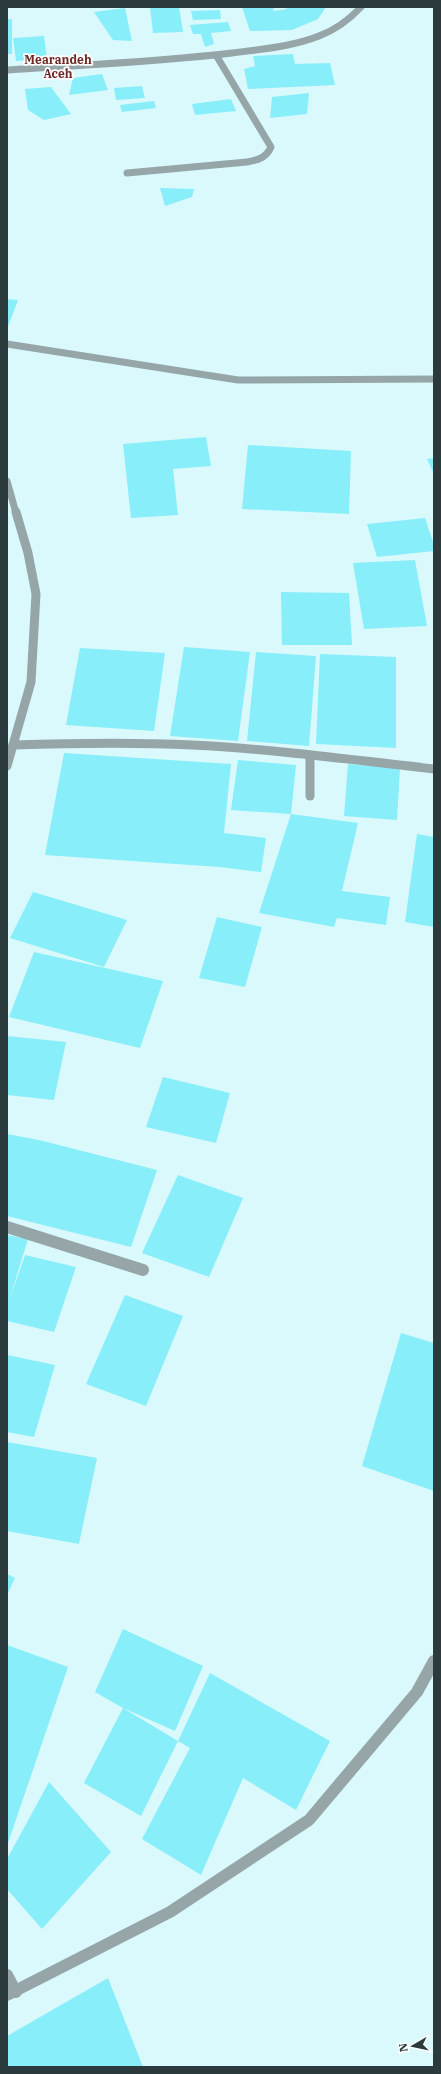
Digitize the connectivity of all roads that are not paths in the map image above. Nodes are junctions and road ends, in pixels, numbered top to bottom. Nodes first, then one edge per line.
1 (361, 7) edge
2 (216, 55) junction
3 (7, 70) edge
4 (127, 173) dead end
5 (7, 344) edge
6 (434, 379) edge
7 (7, 481) edge
8 (13, 745) junction
9 (310, 756) junction
10 (7, 766) edge
11 (434, 769) edge
12 (310, 796) dead end
13 (7, 1227) edge
14 (143, 1270) dead end
15 (434, 1661) edge
16 (7, 1974) edge
17 (12, 1993) edge

1 - 2 street
2 - 3 street
2 - 4 street
5 - 6 street
7 - 8 street
8 - 9 street
8 - 10 street
9 - 11 street
9 - 12 street
13 - 14 street
15 - 17 street
16 - 17 street

